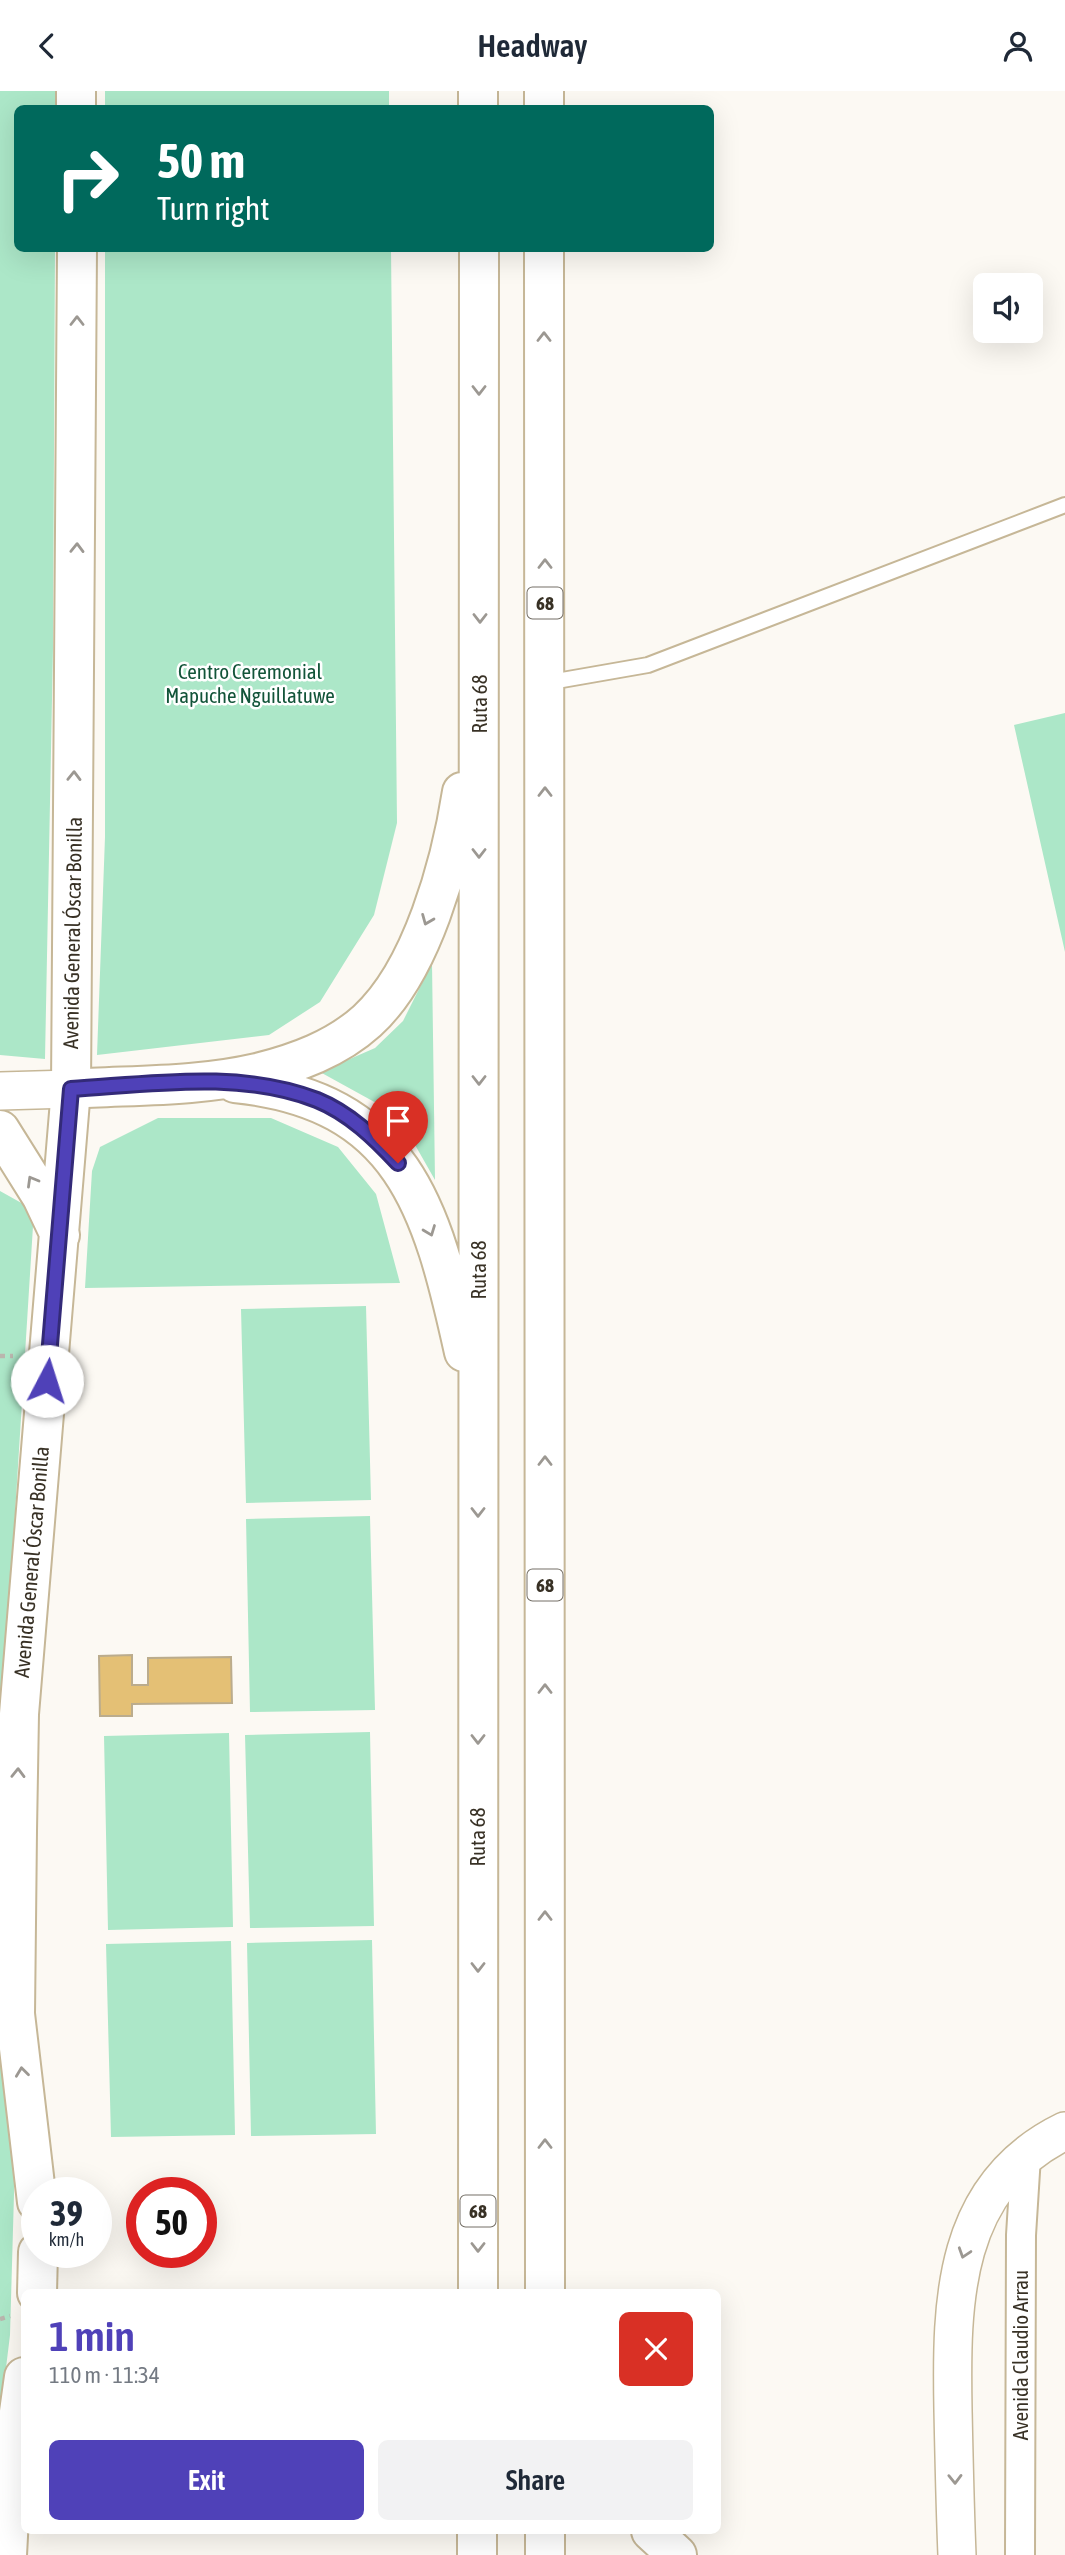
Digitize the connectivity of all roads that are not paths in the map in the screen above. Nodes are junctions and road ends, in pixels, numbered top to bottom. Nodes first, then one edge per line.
1 (77, 252) edge
2 (479, 252) edge
3 (544, 252) edge
4 (1065, 505) edge
5 (545, 684) junction
6 (480, 686) junction
7 (209, 1081) junction
8 (71, 1089) junction
9 (0, 1091) edge
10 (0, 1130) edge
11 (60, 1235) junction
12 (478, 1419) junction
13 (10, 1701) edge
14 (1065, 2131) edge
15 (1026, 2156) junction
16 (34, 2177) edge
17 (545, 2212) junction
18 (38, 2268) edge
19 (37, 2289) edge
20 (478, 2289) edge
21 (545, 2289) edge
22 (562, 2289) edge
23 (21, 2398) edge
24 (477, 2534) edge
25 (545, 2534) edge
26 (655, 2534) edge
27 (7, 2555) edge
28 (477, 2555) edge
29 (545, 2555) edge
30 (677, 2555) edge
31 (957, 2555) edge
32 (1020, 2555) edge

8 -> 1 main road, Avenida General Óscar Bonilla
2 -> 6 main road, Ruta 68 / 68
5 -> 3 main road, 68
4 - 5 lane
17 -> 5 main road, 68
6 -> 7 main road
6 -> 12 main road, Ruta 68 / 68
7 - 8 main road
7 -> 12 main road
8 - 9 street
8 - 11 main road, Avenida General Óscar Bonilla
11 -> 10 main road
11 - 13 main road, Avenida General Óscar Bonilla
12 -> 20 main road, Ruta 68 / 68
16 -> 13 main road, Avenida General Óscar Bonilla
14 - 15 street
15 -> 31 street
15 - 32 street, Avenida Claudio Arrau
17 - 21 main road, 68
17 - 22 main road
18 - 19 main road
23 - 27 main road
24 - 28 main road
25 - 29 main road
26 - 30 main road

